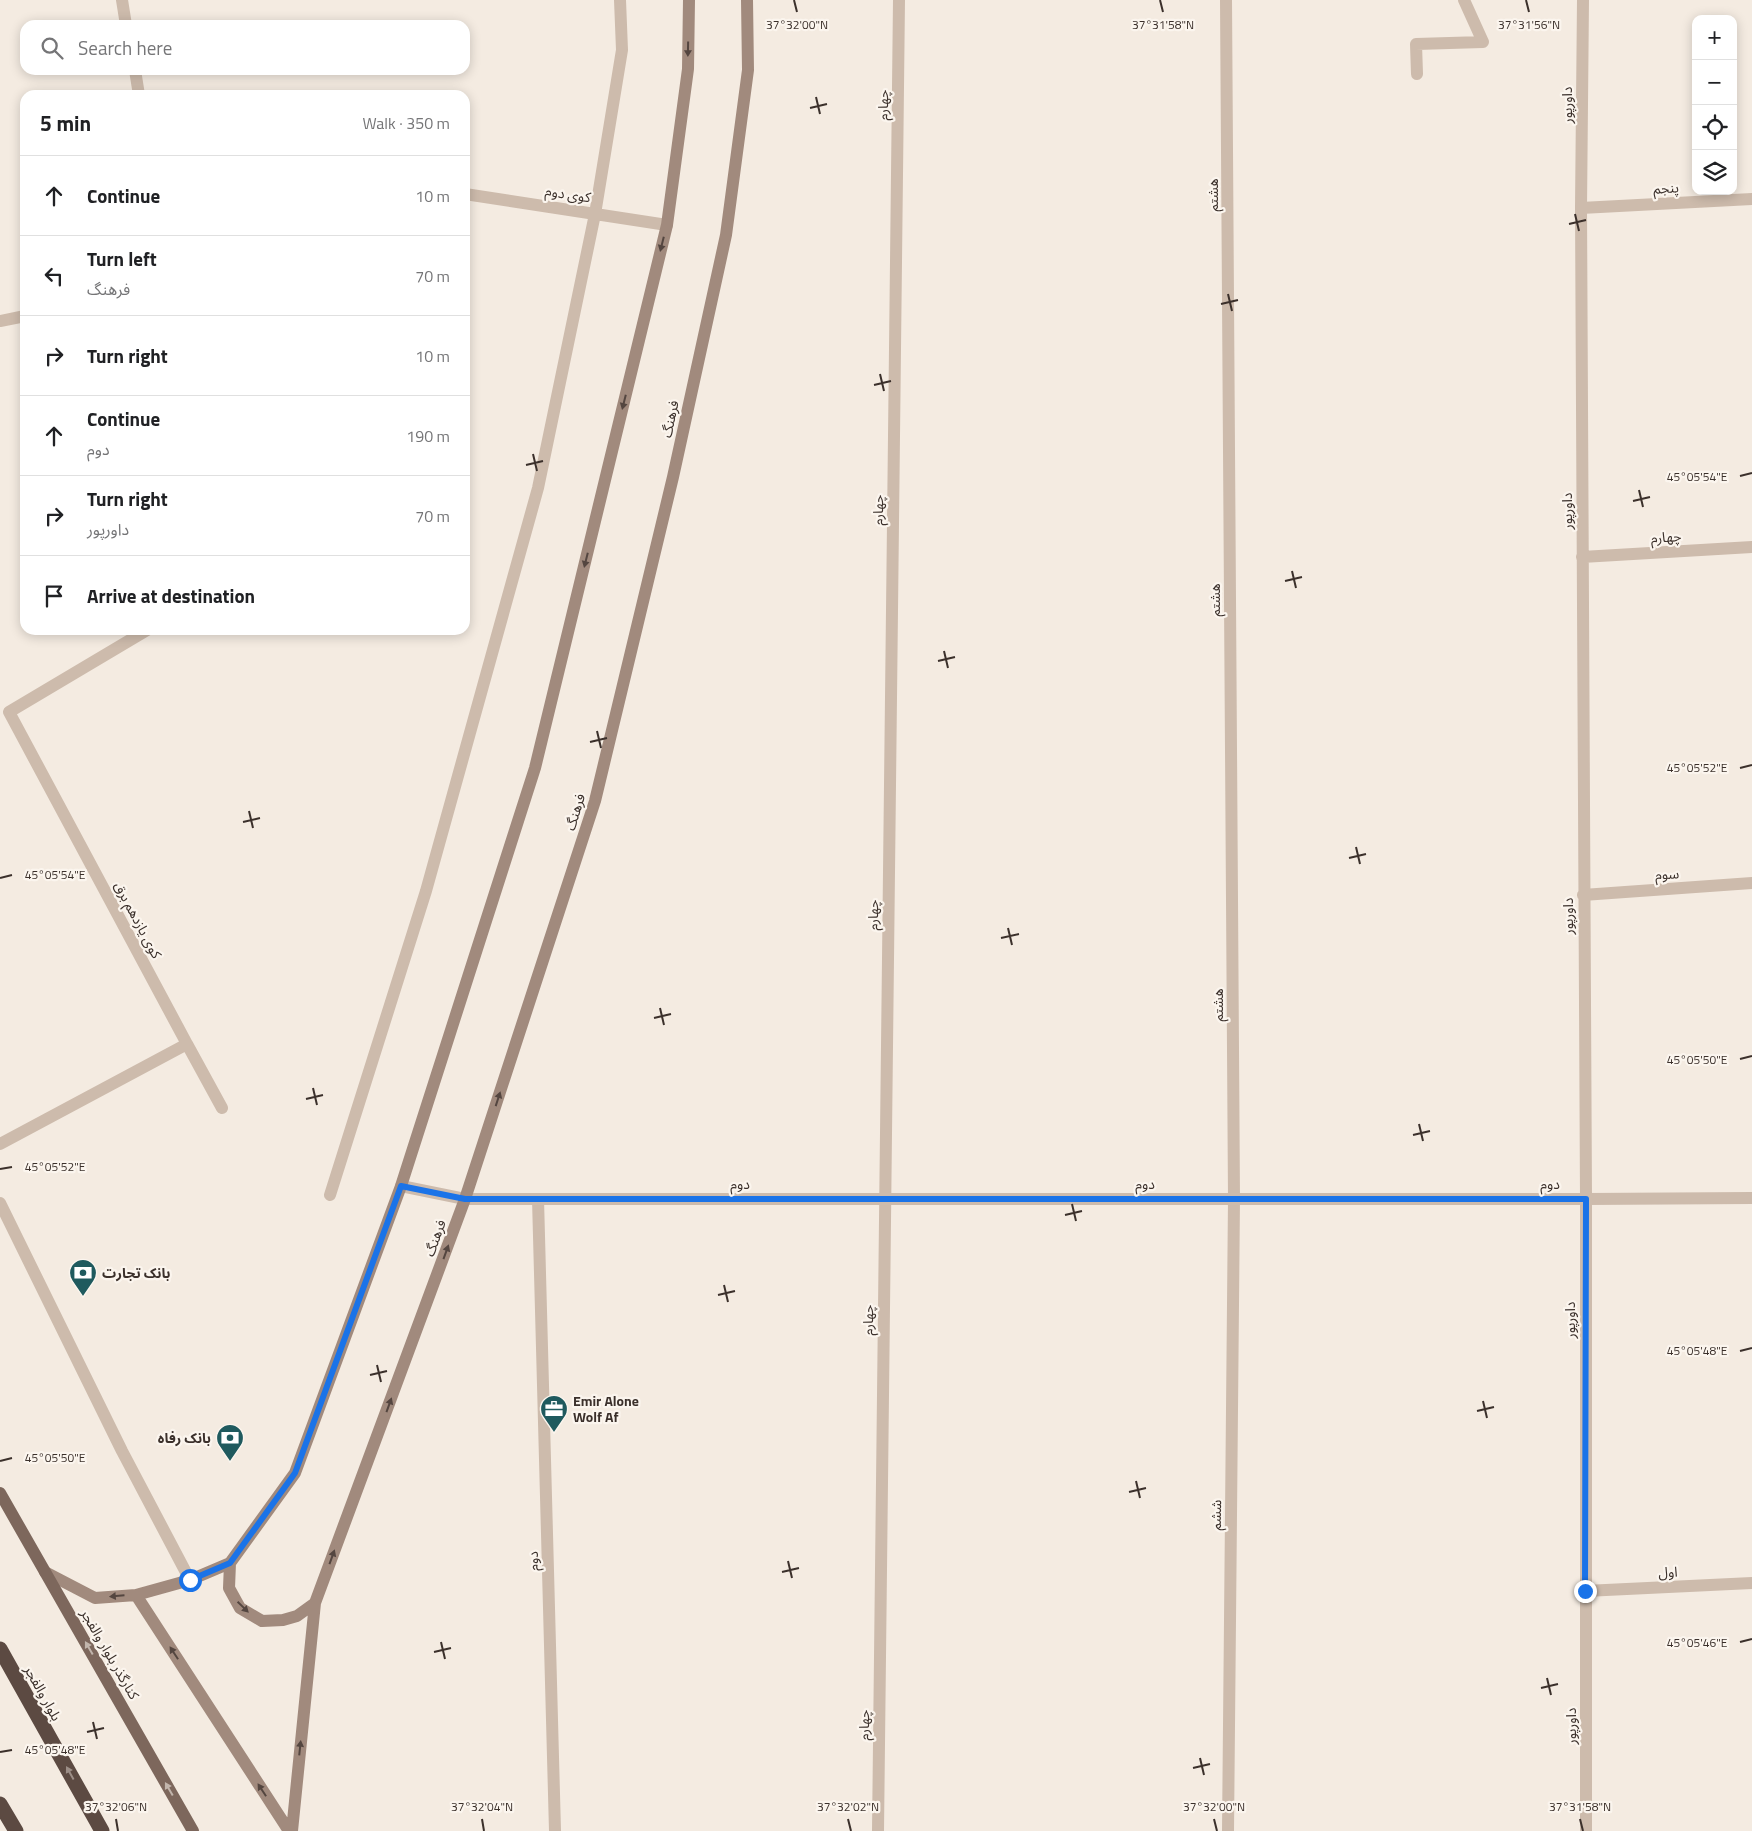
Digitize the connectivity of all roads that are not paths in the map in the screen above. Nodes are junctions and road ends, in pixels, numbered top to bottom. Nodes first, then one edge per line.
1 (122, 0) edge
2 (620, 0) edge
3 (689, 0) edge
4 (747, 0) edge
5 (899, 0) edge
6 (1226, 0) edge
7 (1464, 0) edge
8 (1583, 0) edge
9 (125, 20) edge
10 (1417, 74) dead end
11 (136, 75) edge
12 (138, 90) edge
13 (470, 195) edge
14 (1752, 199) edge
15 (1581, 208) junction
16 (595, 214) junction
17 (667, 225) junction
18 (20, 317) edge
19 (0, 321) edge
20 (1752, 547) edge
21 (1582, 557) junction
22 (139, 635) edge
23 (1752, 883) edge
24 (1583, 895) junction
25 (187, 1044) junction
26 (222, 1108) dead end
27 (0, 1144) edge
28 (401, 1186) junction
29 (330, 1195) dead end
30 (1752, 1198) edge
31 (465, 1199) junction
32 (538, 1199) junction
33 (884, 1199) junction
34 (1234, 1199) junction
35 (1586, 1199) junction
36 (0, 1203) edge
37 (0, 1493) edge
38 (230, 1563) junction
39 (46, 1572) junction
40 (190, 1580) junction
41 (1752, 1583) edge
42 (1585, 1591) junction
43 (136, 1595) junction
44 (316, 1603) junction
45 (0, 1649) edge
46 (0, 1804) edge
47 (16, 1831) edge
48 (102, 1831) edge
49 (193, 1831) edge
50 (290, 1831) edge
51 (555, 1831) edge
52 (878, 1831) edge
53 (1228, 1831) edge
54 (1586, 1831) edge

1 - 9 street
2 - 16 street
3 -> 17 street
31 -> 4 street, فرهنگ
5 - 33 street, چهارم
6 - 34 street, هشتم
7 - 10 street
8 - 15 street, داورپور
11 - 12 street
13 - 16 street, کوی دوم
14 - 15 street, پنجم
15 - 21 street, داورپور
16 - 17 street, کوی دوم
16 - 29 street
17 -> 28 street
18 - 19 street
20 - 21 street, چهارم
21 - 24 street, داورپور
22 - 25 street, کوی یازدهم برق
23 - 24 street, سوم
24 - 35 street, داورپور
25 - 26 street
25 - 27 street
28 - 31 street, دوم
28 - 38 street
30 - 35 street, دوم
31 - 32 street, دوم
44 -> 31 street, فرهنگ
32 - 33 street, دوم
32 - 51 street, دوم
33 - 34 street, دوم
33 - 52 street, چهارم
34 - 35 street, دوم
34 - 53 street, ششم
35 - 42 street, داورپور
36 - 40 street
37 - 39 main road, کنارگذر بلوار والفجر
38 - 40 street
38 -> 44 street
43 -> 39 street
49 -> 39 main road, کنارگذر بلوار والفجر
40 - 43 street
41 - 42 street, اول
42 - 54 street, داورپور
50 -> 43 street
50 -> 44 street, فرهنگ
48 -> 45 highway, بلوار والفجر
46 - 47 highway

